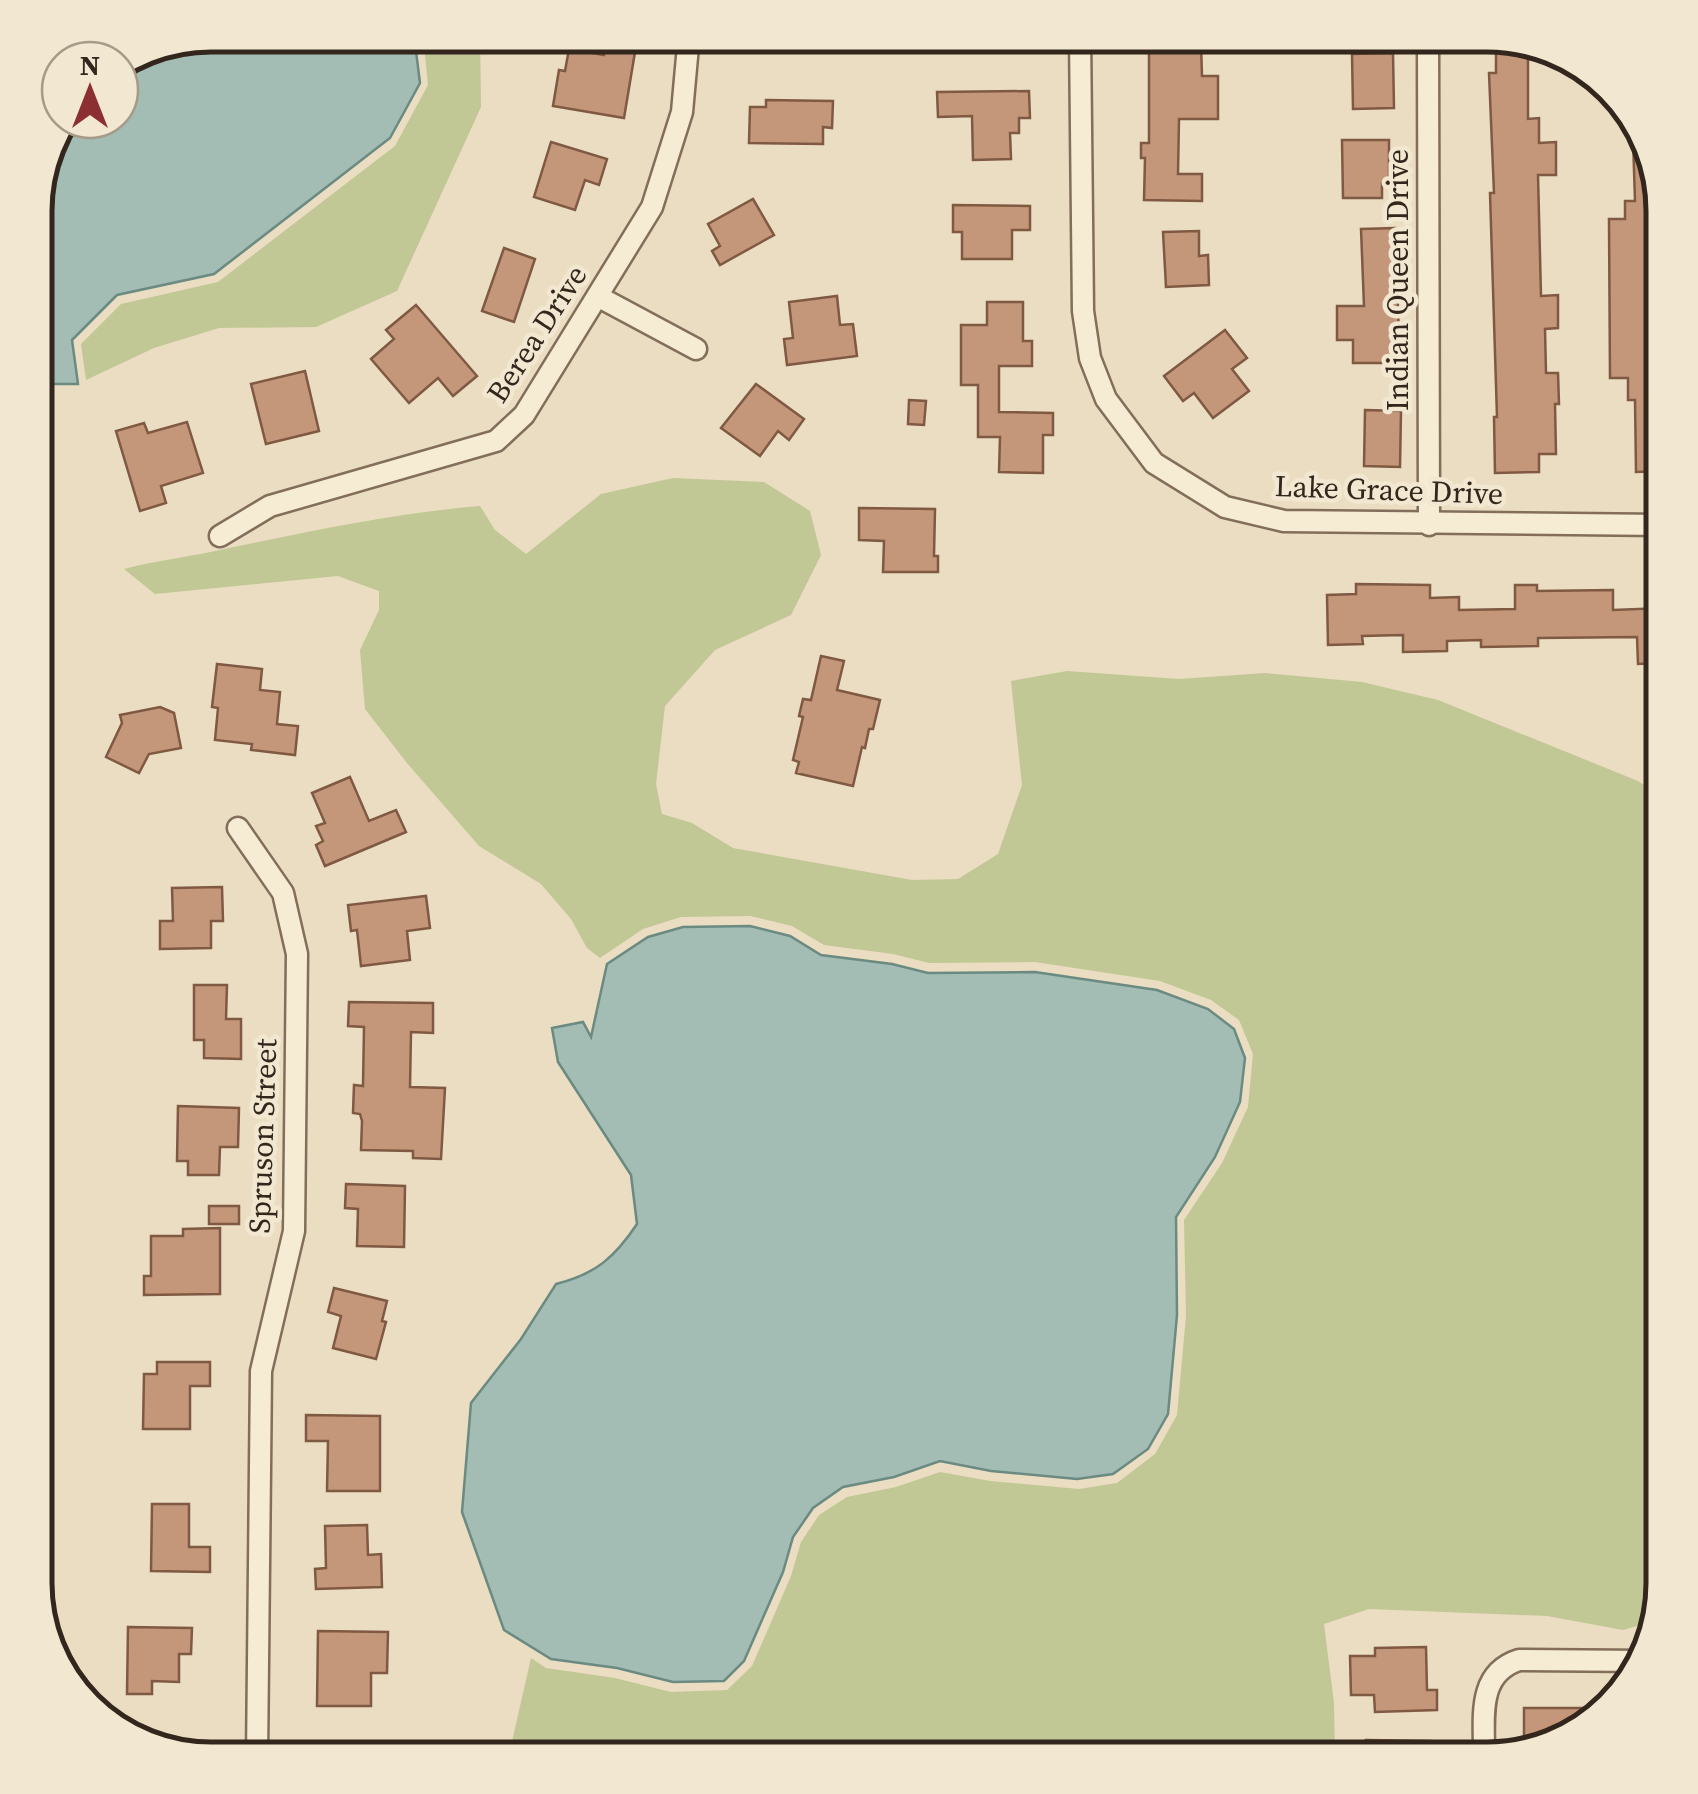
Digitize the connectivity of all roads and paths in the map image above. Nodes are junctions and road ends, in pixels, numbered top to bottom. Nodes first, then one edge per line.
1 (687, 52) edge
2 (1080, 53) edge
3 (1428, 53) edge
4 (598, 297) junction
5 (696, 348) dead end
6 (1429, 524) junction
7 (1646, 525) edge
8 (220, 536) dead end
9 (238, 828) dead end
10 (1624, 1661) edge
11 (257, 1742) edge
12 (1484, 1742) edge

1 - 4 street, Berea Drive
2 - 6 street, Lake Grace Drive
3 - 6 street, Indian Queen Drive
4 - 5 street
4 - 8 street, Berea Drive
6 - 7 street, Lake Grace Drive
9 - 11 street, Spruson Street
10 - 12 street

